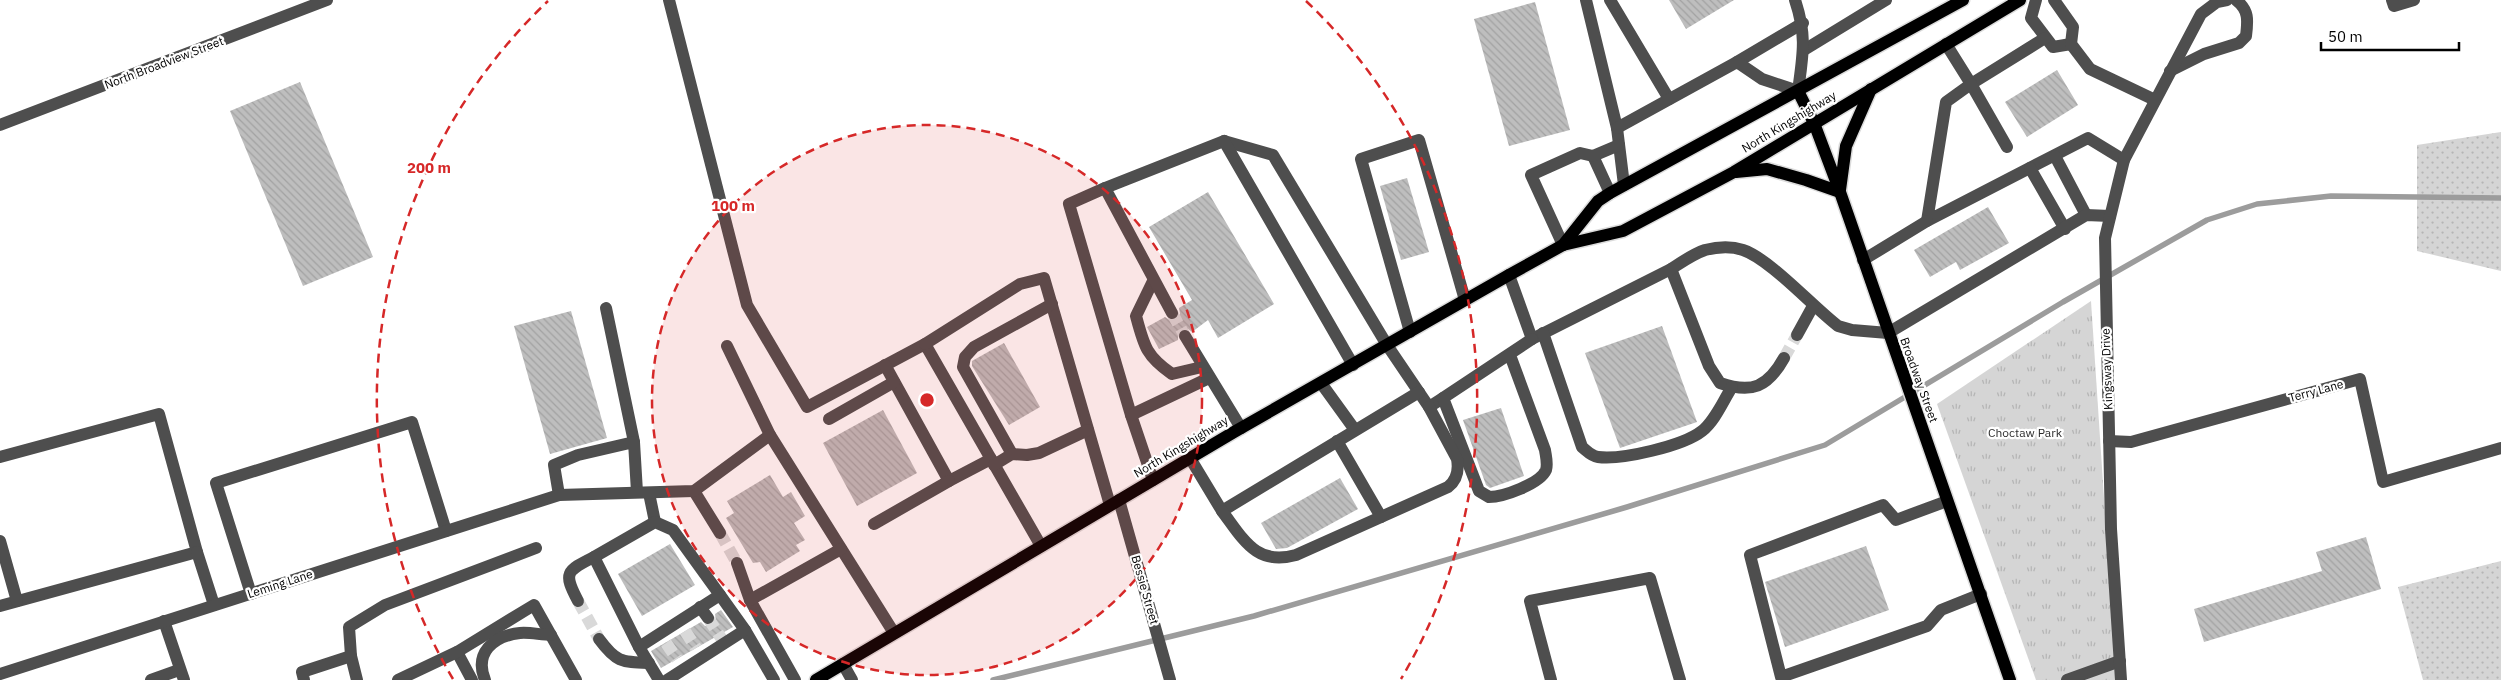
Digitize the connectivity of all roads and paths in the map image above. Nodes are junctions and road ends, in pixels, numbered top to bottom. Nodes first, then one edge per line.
1 (327, 0) edge
2 (669, 0) edge
3 (1610, 0) edge
4 (1795, 0) edge
5 (1886, 0) edge
6 (1963, 0) edge
7 (2020, 0) edge
8 (2036, 0) edge
9 (2054, 0) edge
10 (2227, 0) edge
11 (2236, 0) edge
12 (2392, 0) edge
13 (2414, 0) edge
14 (1590, 1) edge
15 (1803, 23) junction
16 (2045, 38) junction
17 (1946, 44) junction
18 (2072, 44) junction
19 (1804, 50) junction
20 (1737, 62) junction
21 (2170, 71) junction
22 (1971, 84) junction
23 (1871, 89) junction
24 (1798, 91) junction
25 (1669, 99) junction
26 (2155, 100) junction
27 (1814, 123) junction
28 (0, 125) edge
29 (1617, 128) junction
30 (1224, 141) junction
31 (1619, 145) junction
32 (2007, 147) dead end
33 (1594, 156) junction
34 (2055, 156) junction
35 (2124, 160) junction
36 (2030, 168) junction
37 (1734, 172) junction
38 (1624, 185) junction
39 (1105, 188) junction
40 (1840, 192) junction
41 (1610, 193) junction
42 (2086, 215) junction
43 (2110, 216) junction
44 (1927, 221) junction
45 (2065, 229) junction
46 (1564, 245) junction
47 (1863, 260) junction
48 (1671, 269) junction
49 (1509, 275) junction
50 (1153, 280) junction
51 (1465, 300) junction
52 (1052, 304) junction
53 (1813, 306) junction
54 (606, 308) dead end
55 (1172, 313) tunnel mouth
56 (1410, 332) junction
57 (1888, 333) junction
58 (1797, 335) tunnel mouth
59 (1185, 336) tunnel mouth
60 (1537, 336) junction
61 (925, 344) junction
62 (1387, 345) junction
63 (727, 346) dead end
64 (1510, 355) junction
65 (1784, 358) tunnel mouth
66 (1354, 364) junction
67 (885, 365) junction
68 (1202, 367) junction
69 (1209, 378) junction
70 (894, 382) junction
71 (1321, 383) junction
72 (1732, 387) junction
73 (1419, 392) junction
74 (1443, 398) junction
75 (1429, 407) junction
76 (1131, 415) junction
77 (829, 419) dead end
78 (1241, 428) junction
79 (1088, 430) junction
80 (1355, 430) junction
81 (770, 435) junction
82 (2109, 441) junction
83 (634, 442) junction
84 (1337, 442) junction
85 (2501, 448) edge
86 (1012, 454) junction
87 (0, 457) edge
88 (1190, 458) junction
89 (992, 462) junction
90 (1153, 480) junction
91 (949, 481) junction
92 (694, 491) junction
93 (643, 492) junction
94 (560, 494) junction
95 (1947, 501) junction
96 (1114, 503) junction
97 (1222, 511) junction
98 (1381, 517) junction
99 (656, 522) junction
100 (874, 524) dead end
101 (446, 531) junction
102 (720, 533) tunnel mouth
103 (0, 541) edge
104 (1041, 546) junction
105 (536, 548) dead end
106 (841, 549) junction
107 (197, 552) junction
108 (594, 557) junction
109 (737, 563) tunnel mouth
110 (251, 594) junction
111 (1981, 594) junction
112 (720, 595) junction
113 (750, 600) junction
114 (578, 601) tunnel mouth
115 (18, 602) junction
116 (214, 605) junction
117 (0, 606) edge
118 (700, 607) junction
119 (708, 618) tunnel mouth
120 (164, 621) junction
121 (745, 630) junction
122 (894, 634) junction
123 (551, 635) junction
124 (599, 639) tunnel mouth
125 (639, 647) junction
126 (457, 652) junction
127 (351, 656) junction
128 (2120, 661) junction
129 (648, 663) junction
130 (842, 664) junction
131 (0, 674) edge
132 (182, 675) edge
133 (151, 680) edge
134 (304, 680) edge
135 (357, 680) edge
136 (398, 680) edge
137 (472, 680) edge
138 (485, 680) edge
139 (576, 680) edge
140 (659, 680) edge
141 (667, 680) edge
142 (774, 680) edge
143 (795, 680) edge
144 (816, 680) edge
145 (852, 680) edge
146 (1170, 680) edge
147 (1552, 680) edge
148 (1680, 680) edge
149 (2010, 680) edge
150 (2068, 680) edge
151 (2121, 680) edge

1 - 28 street, North Broadview Street
2 - 67 street
3 - 25 street
4 - 15 street
5 - 19 street
6 - 24 main road, North Kingshighway
7 - 17 main road, North Kingshighway
8 - 16 street
9 - 18 street
10 - 21 street, Kingsway Drive
11 - 21 street
12 - 13 street
14 - 29 street
15 - 19 street
15 - 20 street
16 - 18 street
16 - 22 street
17 - 22 street
17 - 23 main road, North Kingshighway
18 - 26 street
19 - 24 street
20 - 24 street
20 - 25 street
21 - 26 street, Kingsway Drive
22 - 32 street
22 - 44 street
23 - 27 main road, North Kingshighway
23 - 40 main road
24 - 27 main road, Broadway Street
24 - 38 main road, North Kingshighway
25 - 29 street
26 - 35 street, Kingsway Drive
27 - 37 main road, North Kingshighway
27 - 40 main road, Broadway Street
29 - 31 street
30 - 39 street
30 - 62 street
30 - 66 street
31 - 33 street
31 - 38 street
33 - 41 street
33 - 46 street
34 - 35 street
34 - 36 street
34 - 42 street
35 - 43 street, Kingsway Drive
36 - 44 street
36 - 45 street
37 - 40 main road
37 - 46 main road, North Kingshighway
38 - 41 main road, North Kingshighway
39 - 50 street
39 - 76 street
40 - 47 main road, Broadway Street
41 - 46 main road, North Kingshighway
42 - 43 street
42 - 45 street
43 - 82 street, Kingsway Drive
44 - 47 street
45 - 57 street
46 - 49 main road, North Kingshighway
47 - 57 main road, Broadway Street
48 - 53 street
48 - 60 street
48 - 72 street
49 - 51 main road, North Kingshighway
49 - 60 street
50 - 55 street
50 - 68 street
51 - 56 main road, North Kingshighway
51 - 56 street
52 - 61 street, Bessie Street
52 - 79 street, Bessie Street
52 - 86 street
53 - 57 street
53 - 58 street
54 - 83 street
56 - 62 main road, North Kingshighway
57 - 95 main road, Broadway Street
59 - 68 street
60 - 64 street
60 - 72 street
61 - 67 street
61 - 89 street
62 - 66 main road, North Kingshighway
62 - 73 street
63 - 81 street
64 - 74 street
64 - 74 street
65 - 72 street
66 - 71 main road, North Kingshighway
67 - 70 street
68 - 69 street
69 - 76 street
69 - 78 street
70 - 77 street
70 - 91 street
71 - 78 main road, North Kingshighway
71 - 80 street
73 - 75 street
73 - 80 street
74 - 75 street
75 - 98 street
76 - 90 street
78 - 88 main road, North Kingshighway
79 - 86 street
79 - 96 street, Bessie Street
80 - 84 street
81 - 92 street
81 - 106 street
82 - 85 street, Terry Lane
82 - 128 street, Kingsway Drive
83 - 93 street
83 - 94 street
84 - 97 street
84 - 98 street
86 - 89 street
87 - 107 street
88 - 90 main road, North Kingshighway
88 - 97 street
89 - 91 street
89 - 104 street
90 - 96 main road, North Kingshighway
91 - 100 street
92 - 93 street, Leming Lane
92 - 102 street
93 - 94 street, Leming Lane
93 - 99 street
94 - 101 street, Leming Lane
95 - 111 main road, Broadway Street
95 - 111 street
96 - 104 main road, North Kingshighway
96 - 146 street, Bessie Street
97 - 98 street
99 - 108 street
99 - 112 street
101 - 110 street, Leming Lane
101 - 110 street
103 - 115 street
104 - 122 main road, North Kingshighway
105 - 127 street
106 - 113 street
106 - 122 street
107 - 115 street
107 - 116 street
108 - 114 street
108 - 125 street
109 - 113 street
110 - 116 street, Leming Lane
111 - 149 main road, Broadway Street
112 - 118 street
112 - 121 street
113 - 143 street
115 - 117 street
116 - 120 street, Leming Lane
118 - 119 street
118 - 125 street
120 - 131 street, Leming Lane
120 - 132 street
121 - 141 street
121 - 142 street
122 - 130 main road, North Kingshighway
123 - 126 street
123 - 138 street
123 - 139 street
124 - 129 street
125 - 129 street
126 - 136 street
126 - 137 street
127 - 134 street
127 - 135 street
128 - 150 street
128 - 151 street, Kingsway Drive
129 - 140 street
130 - 144 main road, North Kingshighway
130 - 145 street
132 - 133 street
147 - 148 street

